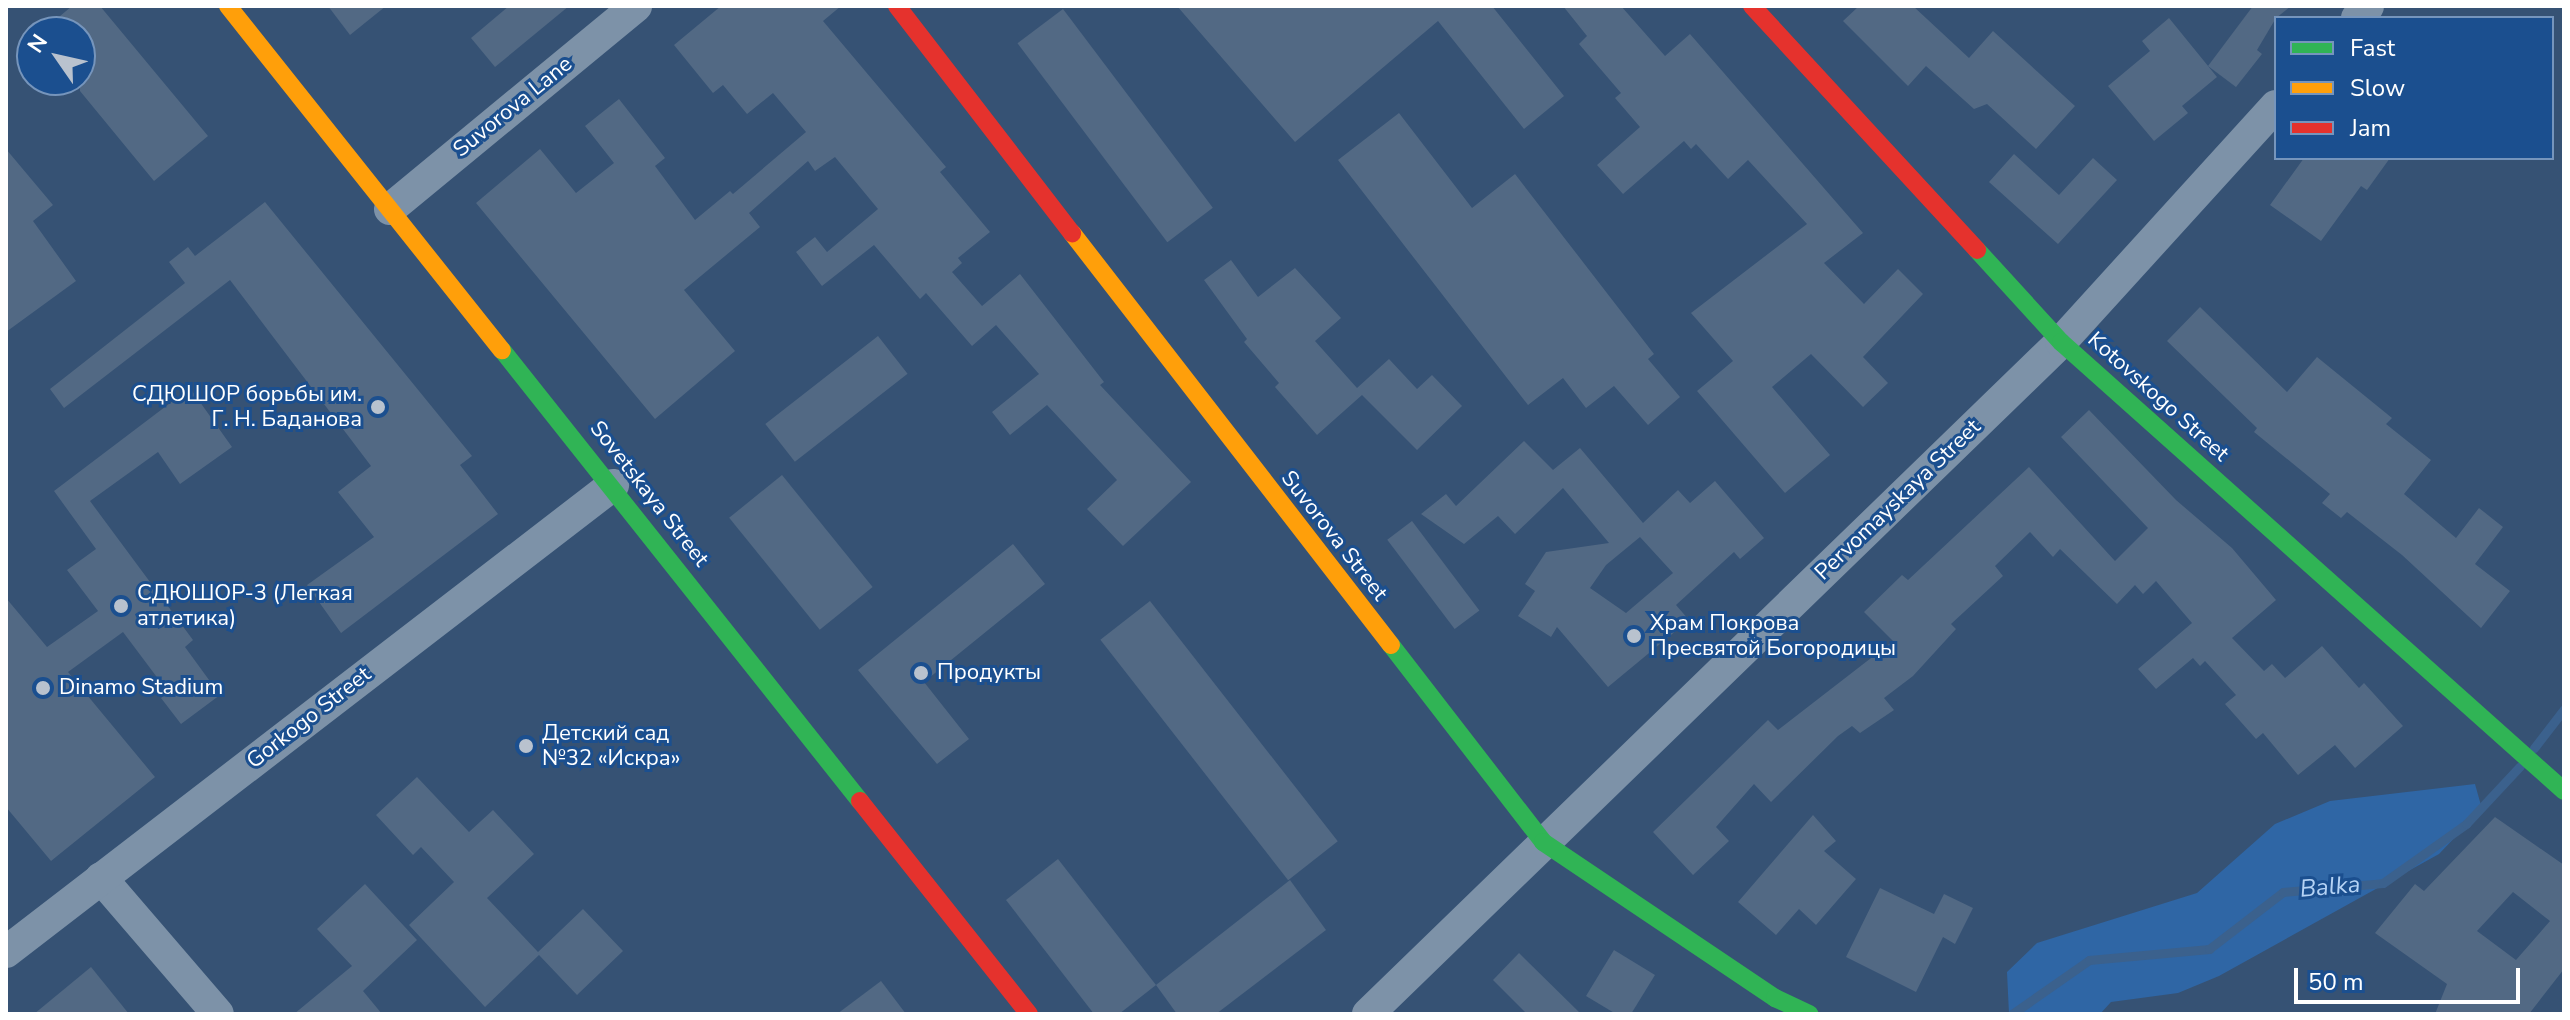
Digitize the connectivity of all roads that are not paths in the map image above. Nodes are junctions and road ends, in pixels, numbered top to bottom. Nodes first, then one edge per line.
1 (228, 6) edge
2 (636, 6) edge
3 (897, 6) edge
4 (1752, 6) edge
5 (2274, 108) edge
6 (390, 209) junction
7 (2061, 342) junction
8 (613, 485) junction
9 (2564, 791) edge
10 (1543, 842) junction
11 (101, 878) junction
12 (6, 952) edge
13 (218, 1014) edge
14 (1029, 1014) edge
15 (1368, 1014) edge
16 (1809, 1014) edge

1 - 6 main road, Sovetskaya Street
2 - 6 street, Suvorova Lane
3 - 10 main road, Suvorova Street
4 - 7 main road, Kotovskogo Street
5 - 7 street, Pervomayskaya Street
6 - 8 main road, Sovetskaya Street
7 - 9 main road, Kotovskogo Street
7 - 10 street, Pervomayskaya Street
8 - 11 street, Gorkogo Street
8 - 14 main road, Sovetskaya Street
10 - 15 street, Pervomayskaya Street
10 - 16 main road, Suvorova Street
11 - 12 street, Gorkogo Street
11 - 13 street

